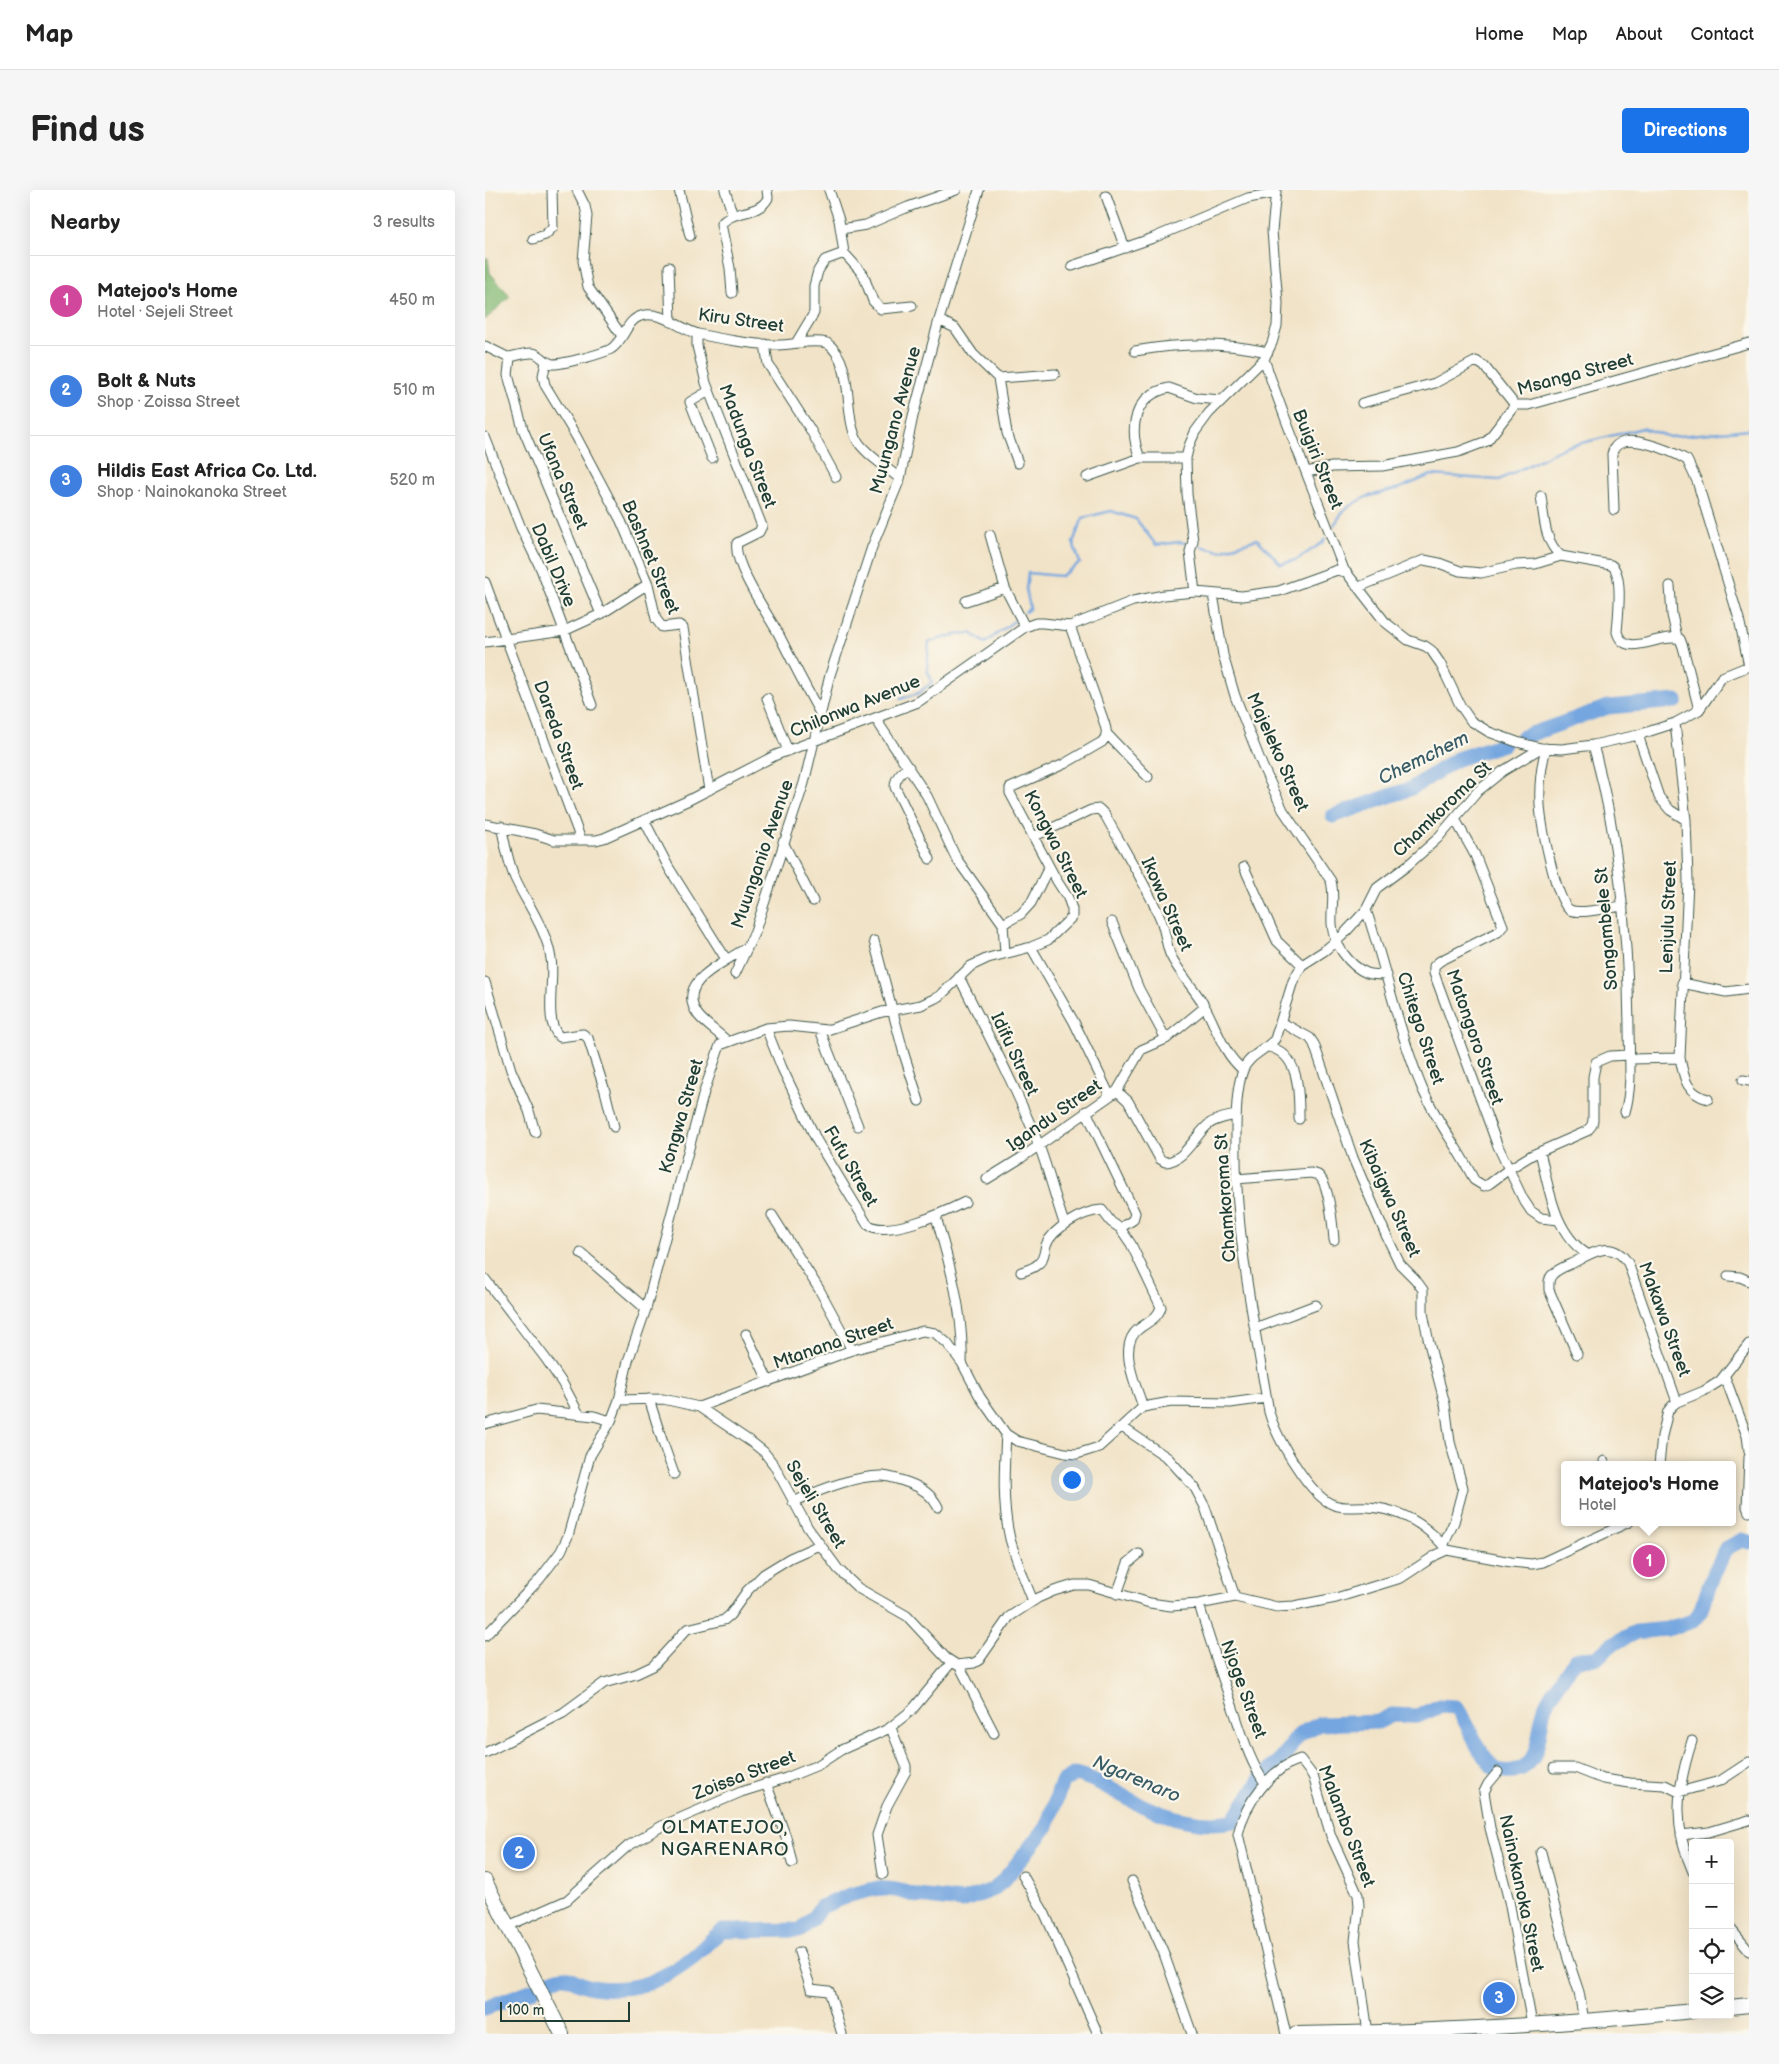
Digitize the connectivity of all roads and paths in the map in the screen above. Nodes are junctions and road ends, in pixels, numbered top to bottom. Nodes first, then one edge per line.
1 (552, 190) edge
2 (577, 190) edge
3 (680, 190) edge
4 (725, 190) edge
5 (767, 190) edge
6 (829, 190) edge
7 (956, 190) edge
8 (979, 190) edge
9 (1276, 192) edge
10 (1106, 196) dead end
11 (733, 216) junction
12 (841, 229) junction
13 (690, 236) dead end
14 (533, 239) dead end
15 (1125, 248) junction
16 (844, 253) junction
17 (1072, 266) dead end
18 (669, 267) dead end
19 (732, 293) dead end
20 (912, 306) dead end
21 (939, 320) junction
22 (671, 322) junction
23 (697, 334) junction
24 (622, 336) junction
25 (796, 343) junction
26 (1749, 343) edge
27 (765, 344) junction
28 (485, 346) edge
29 (1135, 351) dead end
30 (1266, 356) junction
31 (509, 358) junction
32 (546, 362) junction
33 (1055, 374) dead end
34 (998, 378) junction
35 (709, 391) junction
36 (1221, 400) junction
37 (1362, 402) dead end
38 (1515, 405) junction
39 (485, 437) edge
40 (712, 458) dead end
41 (1139, 458) junction
42 (1186, 458) junction
43 (1018, 463) dead end
44 (1306, 472) junction
45 (836, 477) dead end
46 (1087, 477) dead end
47 (900, 479) junction
48 (1541, 496) dead end
49 (1614, 510) dead end
50 (990, 535) dead end
51 (1561, 556) junction
52 (1344, 570) junction
53 (485, 582) edge
54 (647, 584) junction
55 (1670, 586) dead end
56 (1359, 587) junction
57 (1005, 588) junction
58 (1195, 592) junction
59 (1213, 594) junction
60 (966, 602) dead end
61 (601, 614) junction
62 (1070, 626) junction
63 (1025, 627) junction
64 (564, 631) junction
65 (1677, 638) junction
66 (505, 640) junction
67 (485, 642) edge
68 (1749, 666) edge
69 (767, 698) dead end
70 (592, 705) dead end
71 (1699, 710) junction
72 (821, 715) junction
73 (875, 718) junction
74 (1675, 723) junction
75 (1107, 734) junction
76 (1638, 735) junction
77 (813, 742) junction
78 (1593, 745) junction
79 (1543, 748) junction
80 (789, 751) junction
81 (909, 766) junction
82 (1148, 777) dead end
83 (709, 790) junction
84 (1455, 819) junction
85 (644, 820) junction
86 (1687, 820) junction
87 (485, 824) edge
88 (501, 826) junction
89 (1035, 836) junction
90 (581, 840) junction
91 (783, 842) junction
92 (930, 859) dead end
93 (1049, 867) junction
94 (1244, 867) dead end
95 (813, 901) dead end
96 (1623, 906) junction
97 (1366, 910) junction
98 (1112, 922) dead end
99 (1003, 924) junction
100 (874, 941) dead end
101 (1336, 942) junction
102 (1031, 947) junction
103 (746, 948) junction
104 (1005, 953) junction
105 (726, 959) junction
106 (1302, 965) junction
107 (735, 974) dead end
108 (1387, 975) junction
109 (959, 978) junction
110 (485, 982) edge
111 (1682, 984) junction
112 (1749, 989) edge
113 (1205, 1007) junction
114 (893, 1010) junction
115 (1281, 1022) junction
116 (766, 1028) junction
117 (820, 1030) junction
118 (1166, 1039) junction
119 (727, 1041) junction
120 (1269, 1047) junction
121 (1630, 1057) junction
122 (1680, 1058) junction
123 (1243, 1070) junction
124 (1113, 1094) junction
125 (1708, 1099) dead end
126 (919, 1101) dead end
127 (1086, 1111) junction
128 (1625, 1112) dead end
129 (1236, 1115) junction
130 (1299, 1119) dead end
131 (858, 1126) dead end
132 (614, 1127) dead end
133 (535, 1132) dead end
134 (1039, 1146) junction
135 (1539, 1152) junction
136 (1509, 1169) junction
137 (987, 1179) dead end
138 (1236, 1179) junction
139 (965, 1202) dead end
140 (772, 1215) dead end
141 (936, 1217) junction
142 (1559, 1220) junction
143 (1064, 1223) junction
144 (1120, 1228) junction
145 (1335, 1240) dead end
146 (581, 1253) dead end
147 (1587, 1254) junction
148 (1021, 1272) dead end
149 (1728, 1276) dead end
150 (485, 1279) edge
151 (1749, 1282) edge
152 (1316, 1305) dead end
153 (646, 1309) junction
154 (1255, 1328) junction
155 (746, 1334) dead end
156 (1749, 1344) edge
157 (852, 1350) junction
158 (1577, 1354) dead end
159 (962, 1364) junction
160 (1725, 1377) junction
161 (769, 1382) junction
162 (1267, 1398) junction
163 (649, 1399) junction
164 (619, 1400) junction
165 (1677, 1402) junction
166 (699, 1407) junction
167 (1143, 1407) junction
168 (579, 1414) junction
169 (611, 1421) junction
170 (485, 1424) edge
171 (1122, 1427) junction
172 (1006, 1434) junction
173 (1749, 1451) edge
174 (1749, 1457) edge
175 (1659, 1461) edge
176 (675, 1474) dead end
177 (793, 1502) junction
178 (938, 1508) dead end
179 (1749, 1512) edge
180 (1620, 1526) edge
181 (819, 1545) junction
182 (1445, 1548) junction
183 (1139, 1554) dead end
184 (1117, 1594) junction
185 (1235, 1597) junction
186 (1033, 1602) junction
187 (1199, 1604) junction
188 (485, 1636) edge
189 (955, 1664) junction
190 (891, 1728) junction
191 (994, 1733) dead end
192 (1691, 1741) dead end
193 (485, 1753) edge
194 (1749, 1762) edge
195 (1554, 1768) dead end
196 (1498, 1772) dead end
197 (766, 1783) junction
198 (1265, 1783) junction
199 (1679, 1792) junction
200 (1749, 1820) edge
201 (1681, 1835) junction
202 (1541, 1852) dead end
203 (1689, 1860) edge
204 (792, 1864) dead end
205 (883, 1874) dead end
206 (1023, 1876) dead end
207 (1132, 1880) dead end
208 (485, 1881) edge
209 (508, 1926) junction
210 (1731, 1929) edge
211 (1749, 1951) edge
212 (799, 1952) dead end
213 (1749, 2005) edge
214 (1734, 2007) edge
215 (1689, 2011) edge
216 (1584, 2021) junction
217 (1532, 2024) junction
218 (1450, 2032) edge
219 (1368, 2033) edge
220 (562, 2034) edge
221 (842, 2034) edge
222 (1098, 2034) edge
223 (1192, 2034) edge
224 (1286, 2034) edge
225 (1296, 2034) edge

1 - 14 street
2 - 24 street
3 - 13 street
4 - 11 street
5 - 11 street
6 - 12 street
7 - 12 street
8 - 21 street, Muungano Avenue
9 - 15 street
9 - 30 street
10 - 15 street
11 - 19 street
12 - 16 street
15 - 17 street
16 - 20 street
16 - 25 street
18 - 22 street
21 - 34 street
21 - 47 street, Muungano Avenue
22 - 23 street, Kiru Street
22 - 24 street, Kiru Street
23 - 27 street, Kiru Street
23 - 35 street, Madunga Street
24 - 32 street, Kiru Street
25 - 27 street, Kiru Street
25 - 47 street, Kiru Street
26 - 38 street, Msanga Street
27 - 45 street
28 - 31 street
29 - 30 street
30 - 36 street
30 - 44 street, Buigiri Street
31 - 32 street, Kiru Street
31 - 61 street, Ufana Street
32 - 54 street, Bashnet Street
33 - 34 street
34 - 43 street
35 - 40 street
35 - 72 street, Madunga Street
36 - 41 street
36 - 42 street
37 - 38 street
38 - 44 street, Msanga Street
39 - 64 street, Dabil Drive
41 - 42 street
41 - 46 street
42 - 58 street
44 - 52 street, Buigiri Street
47 - 72 street, Muungano Avenue
48 - 51 street
49 - 68 street
50 - 57 street
51 - 56 street
51 - 65 street
52 - 56 street
52 - 59 street, Chilonwa Avenue
53 - 66 street, Dareda Street
54 - 61 street
54 - 83 street, Bashnet Street
55 - 65 street
56 - 79 street
57 - 60 street
57 - 63 street
58 - 59 street, Chilonwa Avenue
58 - 62 street, Chilonwa Avenue
59 - 101 street, Majeleko Street
61 - 64 street
62 - 63 street, Chilonwa Avenue
62 - 75 street
63 - 73 street, Chilonwa Avenue
64 - 66 street
64 - 70 street, Dabil Drive
65 - 71 street
66 - 67 street
66 - 90 street, Dareda Street
68 - 71 street
69 - 80 street
71 - 74 street
72 - 77 street, Muungano Avenue
73 - 77 street, Chilonwa Avenue
73 - 81 street
74 - 76 street
74 - 86 street, Lenjulu Street
75 - 82 street
75 - 89 street, Kongwa Street
76 - 78 street
76 - 86 street
77 - 80 street, Chilonwa Avenue
77 - 91 street, Muunganio Avenue
78 - 79 street
78 - 96 street, Songambele St
79 - 84 street, Chamkoroma St
79 - 96 street
80 - 83 street, Chilonwa Avenue
81 - 92 street
81 - 99 street
83 - 85 street, Chilonwa Avenue
84 - 97 street, Chamkoroma St
84 - 136 street, Matongoro Street
85 - 90 street, Chilonwa Avenue
85 - 105 street
86 - 111 street, Lenjulu Street
87 - 88 street, Chilonwa Avenue
88 - 90 street, Chilonwa Avenue
88 - 132 street
89 - 93 street, Kongwa Street
89 - 113 street, Ikowa Street
91 - 95 street
91 - 103 street, Muunganio Avenue
93 - 99 street
93 - 102 street, Kongwa Street
94 - 106 street
96 - 121 street, Songambele St
97 - 101 street, Chamkoroma St
97 - 108 street, Chitego Street
98 - 118 street
99 - 104 street
100 - 114 street
101 - 106 street, Chamkoroma St
101 - 108 street
102 - 104 street, Kongwa Street
102 - 124 street
103 - 105 street
103 - 107 street, Muunganio Avenue
104 - 109 street, Kongwa Street
105 - 119 street
106 - 115 street
108 - 136 street, Chitego Street
109 - 114 street, Kongwa Street
109 - 134 street, Idifu Street
110 - 133 street
111 - 112 street
111 - 122 street, Lenjulu Street
113 - 118 street
113 - 123 street, Ikowa Street
114 - 117 street, Kongwa Street
114 - 126 street
115 - 120 street
115 - 182 street, Kibaigwa Street
116 - 117 street, Kongwa Street
116 - 119 street, Kongwa Street
116 - 141 street, Fufu Street
117 - 131 street
118 - 124 street
119 - 153 street, Kongwa Street
120 - 123 street
120 - 130 street
121 - 122 street
121 - 128 street, Songambele St
121 - 135 street, Chitego Street
122 - 125 street, Lenjulu Street
123 - 129 street, Chamkoroma St
124 - 127 street, Igandu Street
124 - 129 street, Igandu Street
127 - 134 street, Igandu Street
127 - 144 street
129 - 138 street, Chamkoroma St
134 - 137 street, Igandu Street
134 - 143 street, Idifu Street
135 - 136 street, Chitego Street
135 - 142 street
136 - 142 street
138 - 145 street
138 - 154 street, Chamkoroma St
139 - 141 street, Fufu Street
140 - 157 street
141 - 159 street
142 - 147 street
143 - 144 street
143 - 148 street
144 - 167 street
146 - 153 street
147 - 158 street, Makawa Street
147 - 165 street, Makawa Street
149 - 151 street
150 - 168 street
152 - 154 street
153 - 164 street, Kongwa Street
154 - 162 street, Chamkoroma St
155 - 161 street
156 - 160 street
157 - 159 street, Mtanana Street
157 - 161 street, Mtanana Street
159 - 172 street, Mtanana Street
160 - 165 street
160 - 173 street
161 - 166 street, Mtanana Street
162 - 167 street
162 - 182 street, Chamkoroma St
163 - 164 street, Sejeli Street
163 - 166 street, Sejeli Street
163 - 176 street
164 - 169 street, Kongwa Street
165 - 175 street
166 - 177 street, Sejeli Street
167 - 171 street
168 - 169 street
168 - 170 street
169 - 188 street, Kongwa Street
171 - 172 street
171 - 185 street
172 - 186 street
174 - 179 street
177 - 178 street
177 - 181 street, Sejeli Street
180 - 182 street
181 - 189 street, Sejeli Street
181 - 193 street
182 - 185 street
183 - 184 street
184 - 186 street
184 - 187 street
185 - 187 street
186 - 189 street
187 - 198 street, Njoge Street
189 - 190 street, Zoissa Street
189 - 191 street, Sejeli Street
190 - 197 street, Zoissa Street
190 - 205 street
192 - 199 street
194 - 199 street
195 - 199 street
196 - 217 street, Nainokanoka Street
197 - 204 street
197 - 209 street, Zoissa Street
198 - 219 street, Malambo Street
198 - 224 street, Malambo Street
199 - 201 street
200 - 201 street
201 - 203 street
202 - 216 street
206 - 222 street
207 - 223 street
208 - 209 highway
209 - 220 highway
210 - 211 street
212 - 221 street
213 - 214 highway
215 - 216 highway
216 - 217 highway
217 - 218 highway
218 - 219 highway
219 - 225 highway

